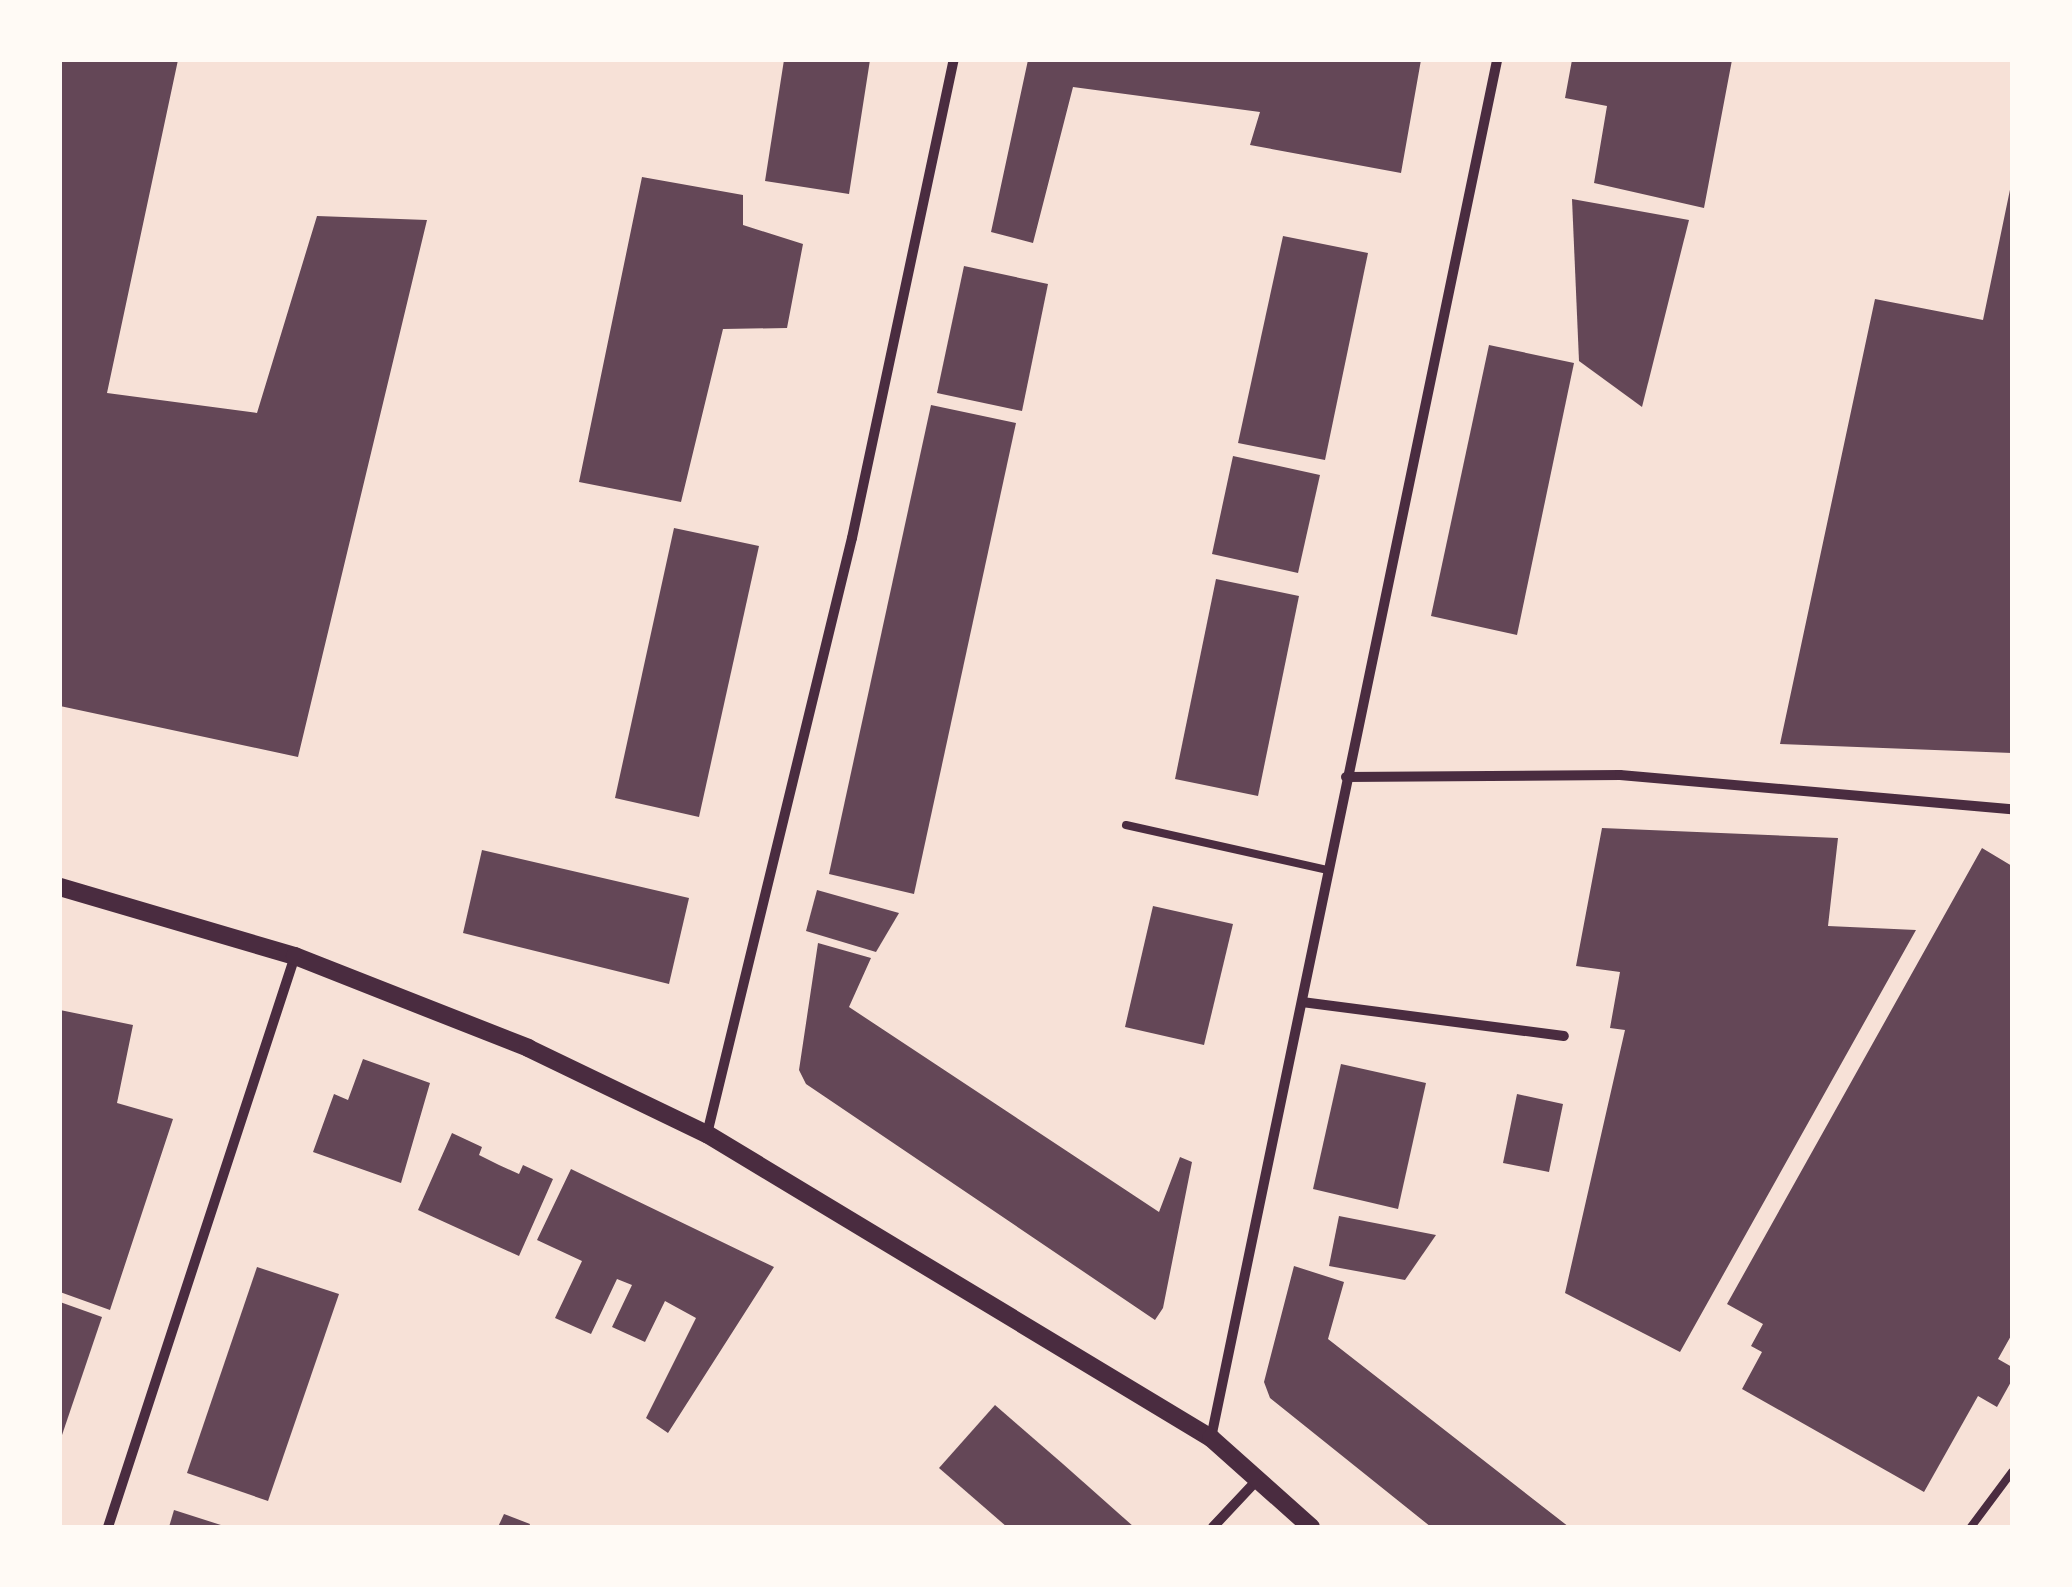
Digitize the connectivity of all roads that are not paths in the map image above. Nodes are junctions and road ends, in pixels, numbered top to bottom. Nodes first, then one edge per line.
1 (954, 60) edge
2 (1496, 60) edge
3 (1346, 777) junction
4 (2012, 809) edge
5 (1126, 825) dead end
6 (1328, 870) junction
7 (60, 887) edge
8 (295, 956) junction
9 (1302, 1002) junction
10 (1564, 1036) dead end
11 (707, 1134) junction
12 (1212, 1438) junction
13 (2012, 1472) edge
14 (1258, 1478) junction
15 (108, 1527) edge
16 (1213, 1527) edge
17 (1311, 1527) edge
18 (1971, 1527) edge

1 - 11 street
2 - 3 street
3 - 4 street
3 - 6 street
5 - 6 lane
6 - 9 street
7 - 8 street
8 - 11 street
8 - 15 street
9 - 10 street
9 - 12 street
11 - 12 street
12 - 14 street
13 - 18 lane
14 - 16 street
14 - 17 street

